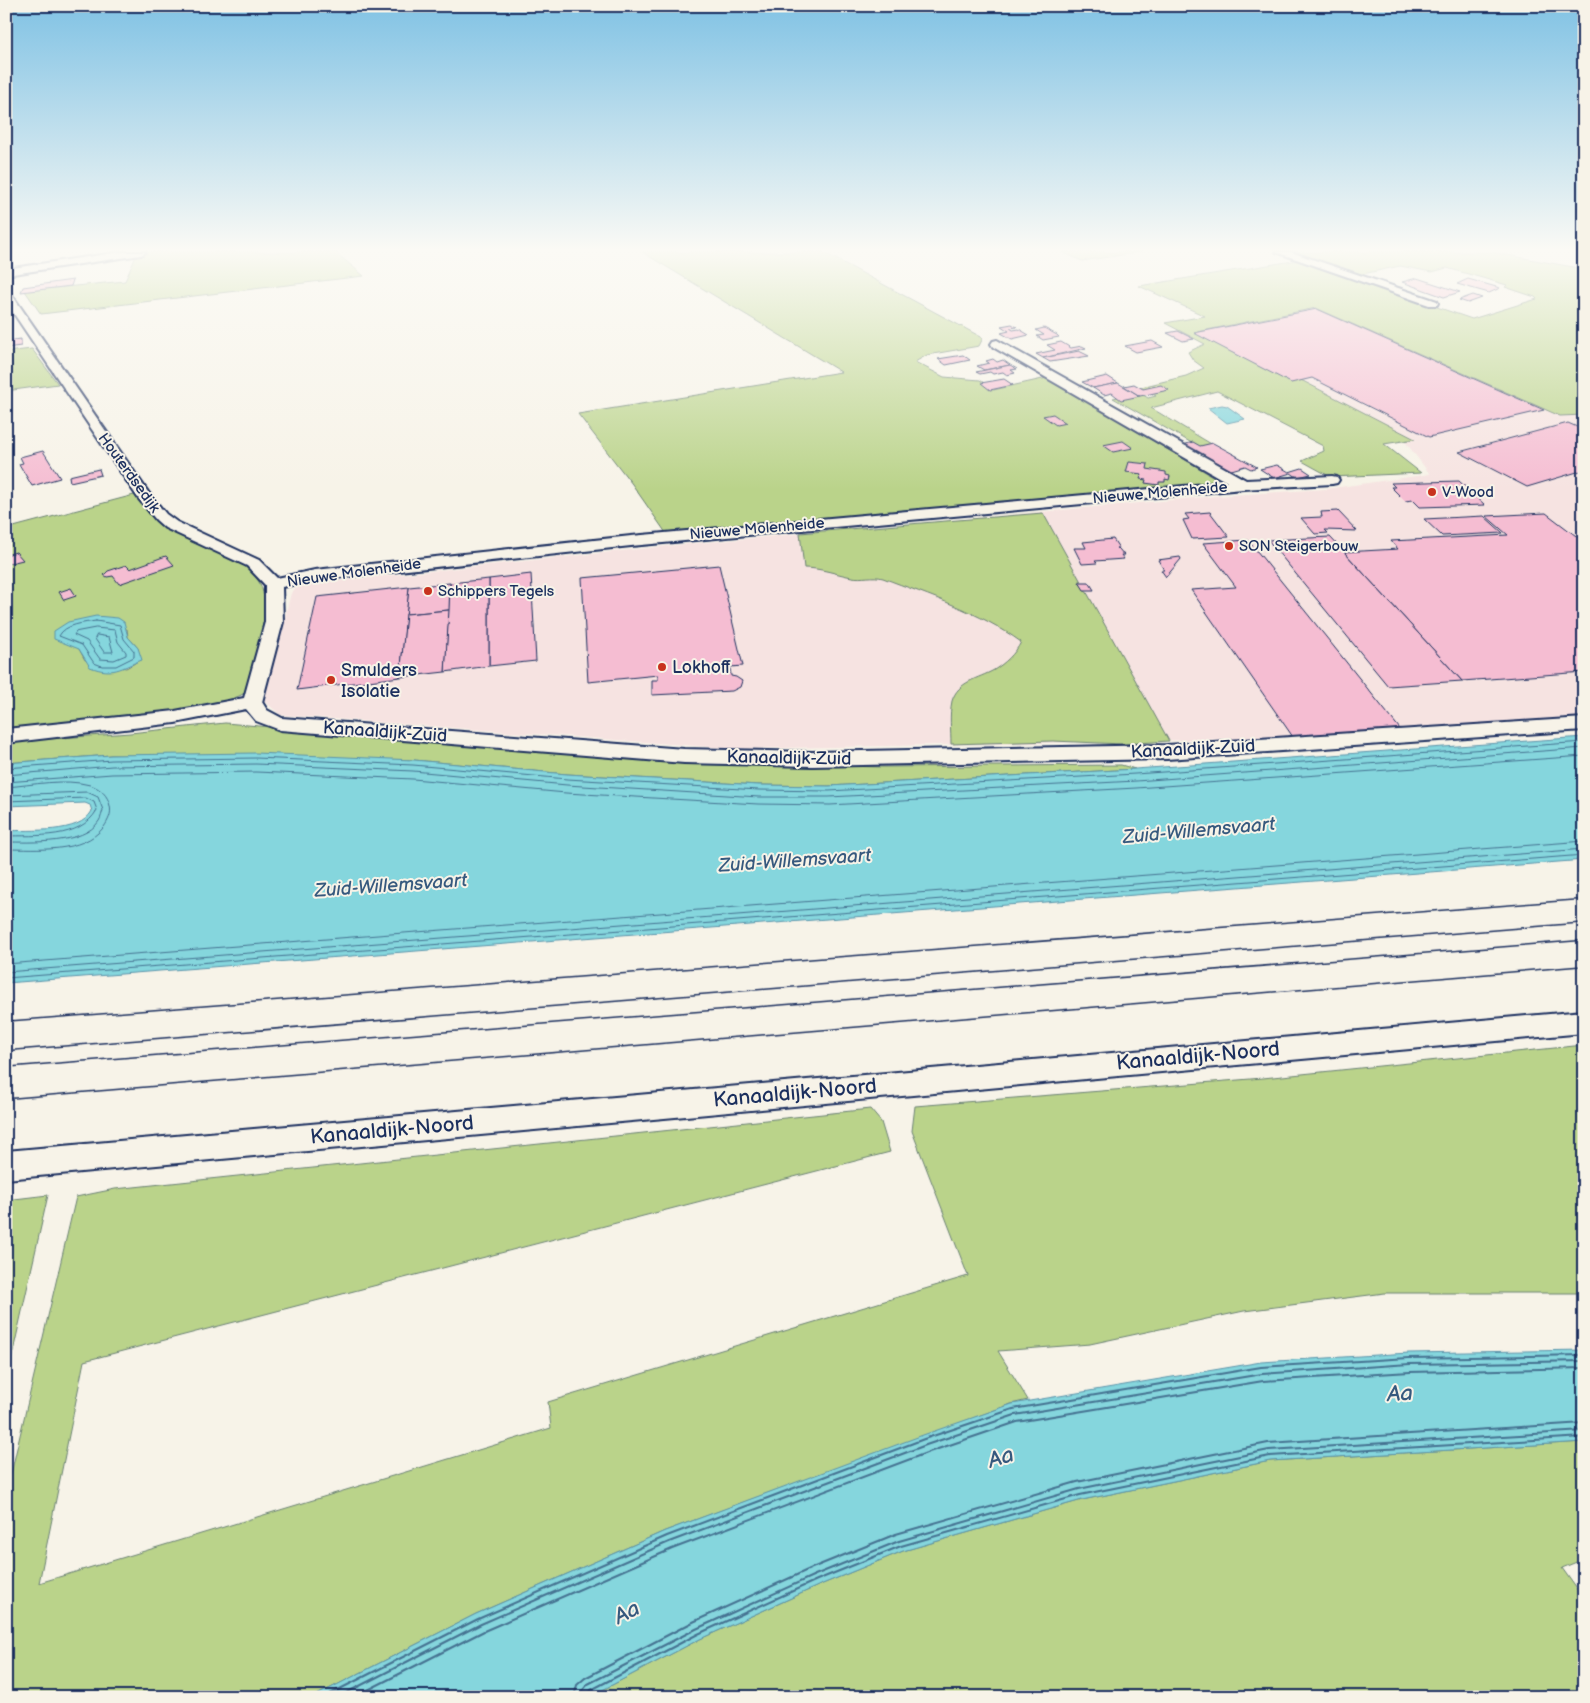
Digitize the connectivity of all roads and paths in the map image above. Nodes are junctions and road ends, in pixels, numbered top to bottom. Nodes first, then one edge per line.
1 (32, 331) edge
2 (997, 344) dead end
3 (1332, 480) dead end
4 (1243, 485) junction
5 (273, 584) junction
6 (252, 702) junction
7 (1584, 724) edge
8 (6, 736) edge
9 (1584, 911) edge
10 (1584, 953) edge
11 (1584, 1022) edge
12 (6, 1036) edge
13 (6, 1083) edge
14 (6, 1165) edge

1 - 5 street, Houterdsedijk
2 - 4 street, Nieuwe Molenheide
3 - 4 street, Nieuwe Molenheide
4 - 5 street, Nieuwe Molenheide
5 - 6 street
6 - 7 street, Kanaaldijk-Zuid
6 - 8 street
9 - 12 highway
10 - 13 highway
11 - 14 street, Kanaaldijk-Noord

